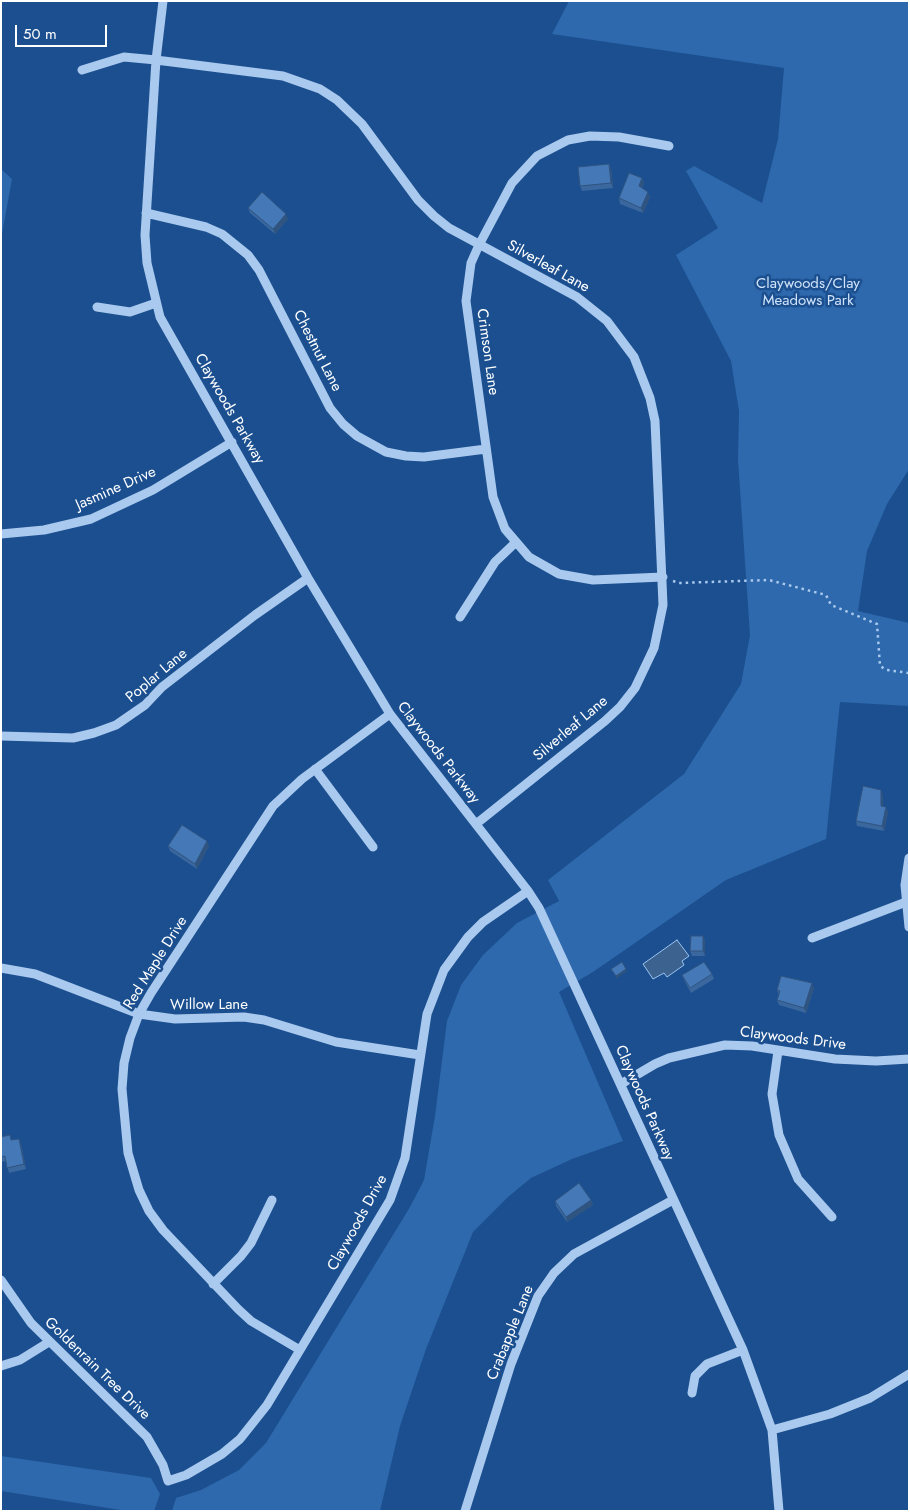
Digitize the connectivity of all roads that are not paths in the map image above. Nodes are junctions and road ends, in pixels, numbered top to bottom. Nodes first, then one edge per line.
1 (163, 1) edge
2 (156, 60) junction
3 (82, 70) dead end
4 (670, 146) dead end
5 (146, 214) junction
6 (479, 245) junction
7 (156, 303) junction
8 (97, 308) dead end
9 (232, 442) junction
10 (486, 449) junction
11 (1, 534) edge
12 (515, 543) junction
13 (663, 577) junction
14 (308, 578) junction
15 (460, 617) dead end
16 (390, 714) junction
17 (1, 736) edge
18 (315, 769) junction
19 (476, 824) junction
20 (373, 847) dead end
21 (909, 858) edge
22 (528, 891) junction
23 (906, 902) junction
24 (909, 927) edge
25 (812, 938) dead end
26 (1, 968) edge
27 (139, 1014) junction
28 (778, 1051) junction
29 (420, 1055) junction
30 (909, 1059) edge
31 (622, 1084) junction
32 (272, 1200) dead end
33 (672, 1200) junction
34 (832, 1217) dead end
35 (1, 1280) edge
36 (213, 1284) junction
37 (49, 1342) junction
38 (300, 1350) junction
39 (743, 1350) junction
40 (1, 1366) edge
41 (909, 1374) edge
42 (692, 1393) dead end
43 (772, 1430) junction
44 (168, 1481) joint
45 (465, 1511) edge
46 (778, 1511) edge

1 - 2 street, Claywoods Parkway
2 - 3 street, Silverleaf Lane
2 - 5 street, Claywoods Parkway
2 - 6 street, Silverleaf Lane
4 - 6 street, Crimson Lane
5 - 7 street, Claywoods Parkway
5 - 10 street, Chestnut Lane
6 - 10 street, Crimson Lane
6 - 13 street, Silverleaf Lane
7 - 8 street
7 - 9 street, Claywoods Parkway
9 - 11 street, Jasmine Drive
9 - 14 street, Claywoods Parkway
10 - 12 street, Crimson Lane
12 - 13 street, Crimson Lane
12 - 15 street
13 - 19 street, Silverleaf Lane
14 - 16 street, Claywoods Parkway
14 - 17 street, Poplar Lane
16 - 18 street, Red Maple Drive
16 - 19 street, Claywoods Parkway
18 - 20 street
18 - 27 street, Red Maple Drive
19 - 22 street, Claywoods Parkway
21 - 23 street
22 - 29 street, Claywoods Drive
22 - 31 street, Claywoods Parkway
23 - 24 street
23 - 25 street
26 - 27 street, Willow Lane
27 - 29 street, Willow Lane
27 - 36 street, Red Maple Drive
28 - 30 street, Claywoods Drive
28 - 31 street, Claywoods Drive
28 - 34 street
29 - 38 street, Claywoods Drive
31 - 33 street, Claywoods Parkway
32 - 36 street
33 - 39 street, Claywoods Parkway
33 - 45 street, Crabapple Lane
35 - 37 street, Goldenrain Tree Drive
36 - 38 street, Red Maple Drive
37 - 40 street
37 - 44 street, Goldenrain Tree Drive
38 - 44 street, Claywoods Drive
39 - 42 street
39 - 43 street, Claywoods Parkway
41 - 43 street
43 - 46 street, Claywoods Parkway

